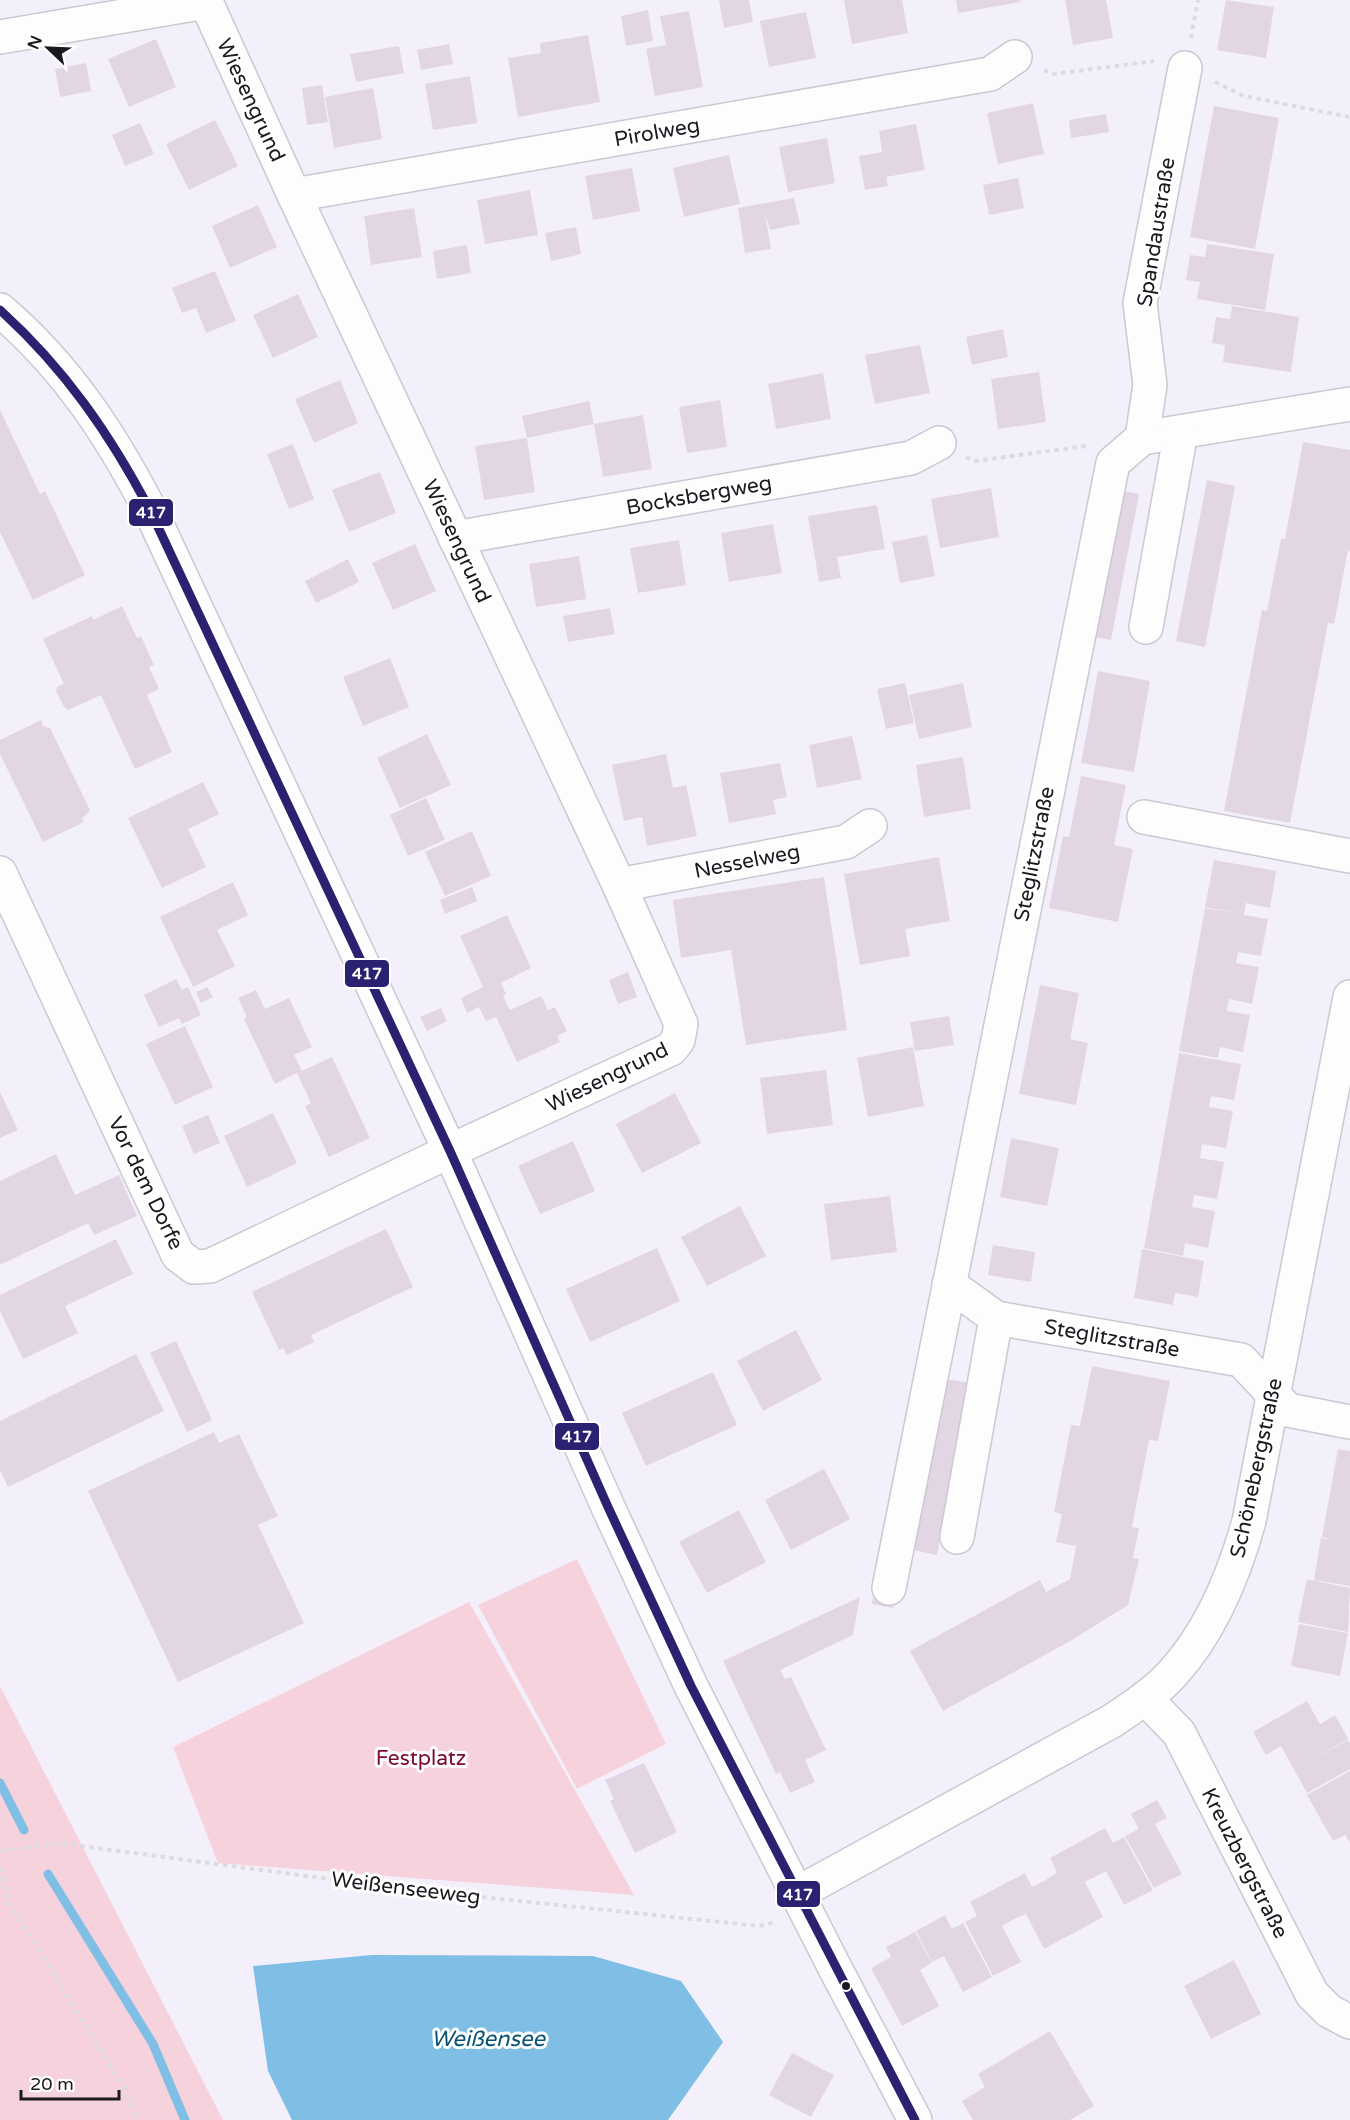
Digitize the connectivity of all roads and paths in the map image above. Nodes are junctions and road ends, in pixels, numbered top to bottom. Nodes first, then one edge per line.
1 (206, 1) edge
2 (0, 37) edge
3 (1015, 57) dead end
4 (1185, 68) dead end
5 (294, 195) junction
6 (0, 310) edge
7 (1350, 405) edge
8 (1181, 432) junction
9 (1142, 438) junction
10 (939, 443) joint
11 (455, 538) junction
12 (1146, 627) dead end
13 (1144, 817) dead end
14 (870, 826) dead end
15 (1350, 856) edge
16 (0, 873) edge
17 (619, 885) junction
18 (1350, 997) edge
19 (450, 1151) junction
20 (949, 1284) junction
21 (996, 1318) junction
22 (1272, 1392) junction
23 (1350, 1422) edge
24 (957, 1537) dead end
25 (889, 1588) dead end
26 (1146, 1698) junction
27 (0, 1851) edge
28 (0, 1868) edge
29 (798, 1893) junction
30 (1350, 2022) edge
31 (136, 2120) edge
32 (915, 2120) edge

1 - 2 street, Wiesengrund
1 - 5 street, Wiesengrund
3 - 5 street, Pirolweg
4 - 9 street, Spandaustraße
5 - 11 street, Wiesengrund
6 - 19 street
7 - 8 street
8 - 9 street
8 - 12 street
9 - 10 path
9 - 20 street, Steglitzstraße
10 - 11 street, Bocksbergweg
11 - 17 street, Wiesengrund
13 - 15 street
14 - 17 street, Nesselweg
16 - 19 street, Vor dem Dorfe
17 - 19 street, Wiesengrund
18 - 22 street, Schönebergstraße
19 - 29 street
20 - 21 street, Steglitzstraße
20 - 25 street, Steglitzstraße
21 - 22 street, Steglitzstraße
21 - 24 street
22 - 23 street, Steglitzstraße
22 - 26 street, Schönebergstraße
26 - 29 street, Schönebergstraße
26 - 30 street, Kreuzbergstraße
27 - 29 path, Weißenseeweg
28 - 31 path
29 - 32 street

